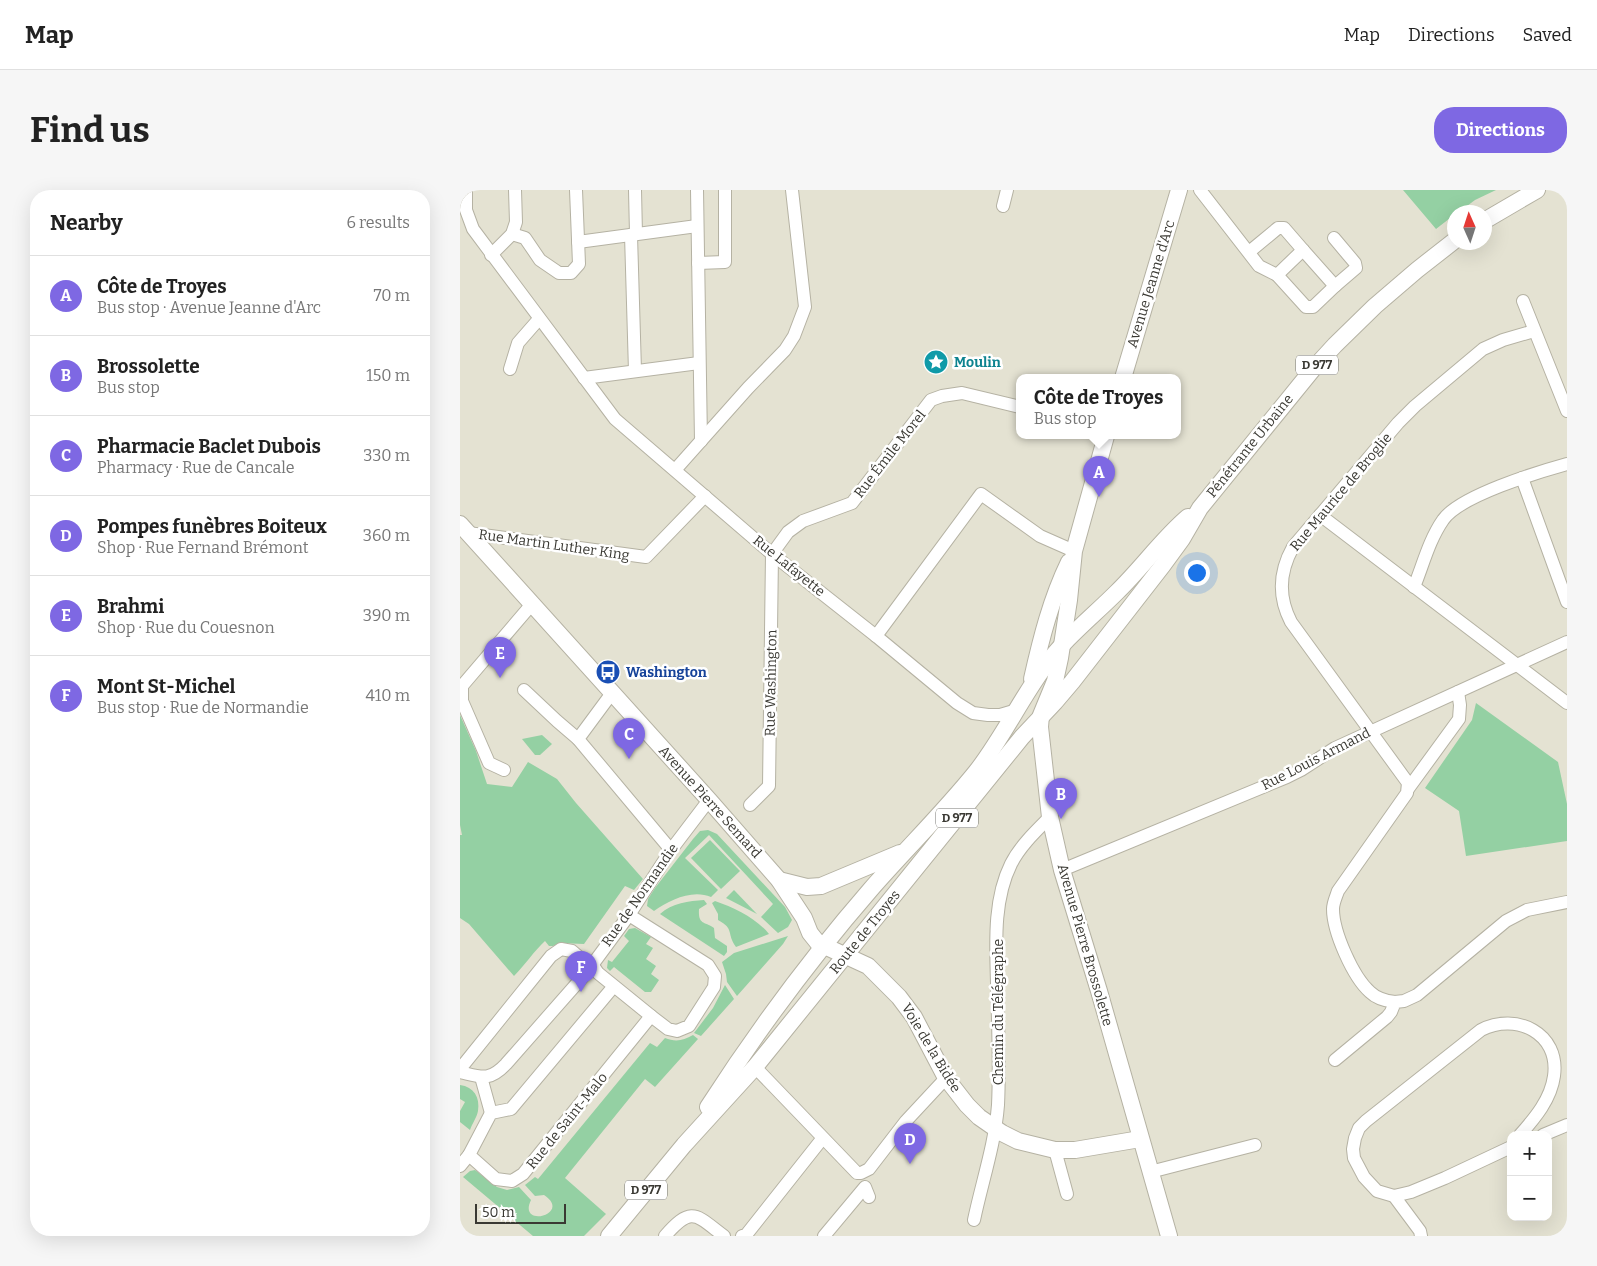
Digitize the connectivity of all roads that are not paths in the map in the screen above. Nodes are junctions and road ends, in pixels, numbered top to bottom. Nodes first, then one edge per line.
1 (466, 190) edge
2 (515, 190) edge
3 (576, 190) edge
4 (635, 190) edge
5 (696, 190) edge
6 (725, 190) edge
7 (792, 190) edge
8 (1007, 190) edge
9 (1179, 190) edge
10 (1200, 190) edge
11 (1537, 190) edge
12 (1003, 206) dead end
13 (1492, 216) edge
14 (697, 226) junction
15 (512, 234) junction
16 (633, 234) junction
17 (1334, 238) dead end
18 (578, 242) junction
19 (1447, 246) edge
20 (1303, 250) junction
21 (1248, 252) junction
22 (491, 255) junction
23 (698, 263) junction
24 (1277, 275) junction
25 (1335, 286) junction
26 (1523, 302) dead end
27 (539, 319) junction
28 (1534, 331) junction
29 (700, 363) junction
30 (510, 369) dead end
31 (635, 371) junction
32 (1124, 374) edge
33 (584, 378) junction
34 (1016, 406) edge
35 (1567, 411) edge
36 (1105, 439) edge
37 (701, 441) junction
38 (1567, 464) edge
39 (675, 470) junction
40 (1522, 478) junction
41 (705, 496) junction
42 (1200, 508) junction
43 (1320, 515) junction
44 (464, 529) edge
45 (1074, 551) junction
46 (772, 554) junction
47 (1414, 587) junction
48 (1069, 600) junction
49 (1567, 602) edge
50 (532, 604) junction
51 (1094, 614) junction
52 (876, 636) junction
53 (1567, 642) edge
54 (1062, 645) junction
55 (1517, 665) junction
56 (1030, 687) junction
57 (524, 690) dead end
58 (1458, 692) junction
59 (612, 693) junction
60 (1567, 703) edge
61 (1017, 710) junction
62 (1041, 715) junction
63 (1370, 732) junction
64 (578, 739) junction
65 (504, 770) dead end
66 (1408, 789) junction
67 (709, 800) junction
68 (750, 805) dead end
69 (1050, 818) junction
70 (671, 850) junction
71 (905, 852) junction
72 (1062, 870) junction
73 (778, 880) junction
74 (827, 884) junction
75 (864, 897) junction
76 (1567, 902) edge
77 (629, 915) junction
78 (804, 918) junction
79 (868, 928) junction
80 (824, 947) junction
81 (845, 956) junction
82 (592, 964) junction
83 (868, 966) junction
84 (614, 986) junction
85 (1395, 1002) junction
86 (651, 1016) junction
87 (1335, 1060) dead end
88 (755, 1067) junction
89 (460, 1070) edge
90 (481, 1077) junction
91 (946, 1078) junction
92 (491, 1113) junction
93 (1567, 1125) edge
94 (996, 1129) junction
95 (1524, 1131) edge
96 (1552, 1131) edge
97 (822, 1139) junction
98 (1140, 1139) junction
99 (684, 1145) junction
100 (1256, 1145) dead end
101 (1507, 1148) edge
102 (1054, 1150) junction
103 (469, 1155) junction
104 (460, 1166) edge
105 (1150, 1172) junction
106 (860, 1173) junction
107 (1067, 1194) dead end
108 (1394, 1196) junction
109 (974, 1220) dead end
110 (609, 1236) edge
111 (665, 1236) edge
112 (724, 1236) edge
113 (742, 1236) edge
114 (824, 1236) edge
115 (1169, 1236) edge
116 (1421, 1236) edge

1 - 22 street, Rue Lafayette
2 - 15 street
3 - 18 street
4 - 16 street
5 - 14 street
6 - 23 street
7 - 37 street
8 - 12 street
9 - 32 main road, Avenue Jeanne d'Arc
10 - 21 street
11 - 13 main road
14 - 16 street
14 - 23 street
15 - 18 street
15 - 22 street
16 - 18 street
16 - 31 street
17 - 25 street
19 - 42 main road, Pénétrante Urbaine / D 977
20 - 21 street
20 - 24 street
20 - 25 street
21 - 24 street
22 - 27 street, Rue Lafayette
23 - 29 street
24 - 25 street
26 - 28 street
27 - 30 street
27 - 33 street, Rue Lafayette
28 - 35 street
28 - 43 street, Rue Maurice de Broglie
29 - 31 street
29 - 37 street
31 - 33 street
33 - 39 street, Rue Lafayette
34 - 46 street, Rue Émile Morel
36 - 45 main road
37 - 39 street
38 - 40 street
39 - 41 street, Rue Lafayette
40 - 47 street
40 - 49 street
41 - 44 street, Rue Martin Luther King
41 - 46 street, Rue Lafayette
42 - 51 main road, D 977
42 - 62 main road, D 977
43 - 47 street
43 - 63 street, Rue Maurice de Broglie
44 - 50 main road, Avenue Pierre Semard
45 - 48 main road
45 - 52 street
45 - 56 main road
46 - 52 street, Rue Lafayette
46 - 68 street, Rue Washington
47 - 55 street
48 - 51 main road
48 - 54 main road
50 - 59 main road, Avenue Pierre Semard
50 - 65 street
51 - 54 main road, D 977
52 - 61 street, Rue Lafayette
53 - 55 street, Rue Louis Armand
54 - 56 main road, D 977
54 - 62 main road
55 - 58 street, Rue Louis Armand
55 - 60 street
56 - 61 main road, D 977
57 - 64 street
58 - 63 street, Rue Louis Armand
58 - 66 street
59 - 64 street
59 - 67 main road, Avenue Pierre Semard
61 - 71 main road, D 977
62 - 69 main road, Avenue Pierre Brossolette
62 - 79 main road, Route de Troyes / D 977
63 - 66 street, Rue Maurice de Broglie
63 - 72 street, Rue Louis Armand
64 - 70 street
66 - 85 street
67 - 70 street, Rue de Normandie
67 - 73 main road, Avenue Pierre Semard
69 - 72 main road, Avenue Pierre Brossolette
69 - 94 street, Chemin du Télégraphe
70 - 77 street, Rue de Normandie
71 - 74 main road
71 - 75 main road, D 977
72 - 98 main road, Avenue Pierre Brossolette
73 - 74 main road
73 - 78 main road, Avenue Pierre Semard
74 - 75 main road
74 - 78 main road
75 - 79 main road
75 - 80 main road, D 977
76 - 85 street
77 - 82 street, Rue de Normandie
77 - 86 street
78 - 80 main road, Avenue Pierre Semard
79 - 81 main road, Route de Troyes / D 977
79 - 83 main road
80 - 81 main road, Avenue Pierre Semard
80 - 99 main road, Route de Troyes / D 977
81 - 83 main road, Voie de la Bidée
81 - 88 main road, Route de Troyes / D 977
82 - 84 street
82 - 89 street
82 - 90 street, Rue de Normandie
83 - 91 main road, Voie de la Bidée
84 - 86 street
84 - 92 street
85 - 87 street
86 - 103 street, Rue de Saint-Malo
88 - 97 street
88 - 99 main road, Route de Troyes / D 977
89 - 90 street
90 - 92 street
91 - 94 main road, Voie de la Bidée
91 - 106 street
92 - 103 street
93 - 96 street
94 - 102 main road, Voie de la Bidée
94 - 109 street, Chemin du Télégraphe
95 - 108 street
97 - 106 street
97 - 113 street
98 - 102 main road, Voie de la Bidée
98 - 105 main road, Avenue Pierre Brossolette
99 - 110 main road, Route de Troyes / D 977
100 - 105 street
101 - 108 street
102 - 107 street
103 - 104 street
105 - 115 main road, Avenue Pierre Brossolette
106 - 114 street
108 - 116 street
111 - 112 street

